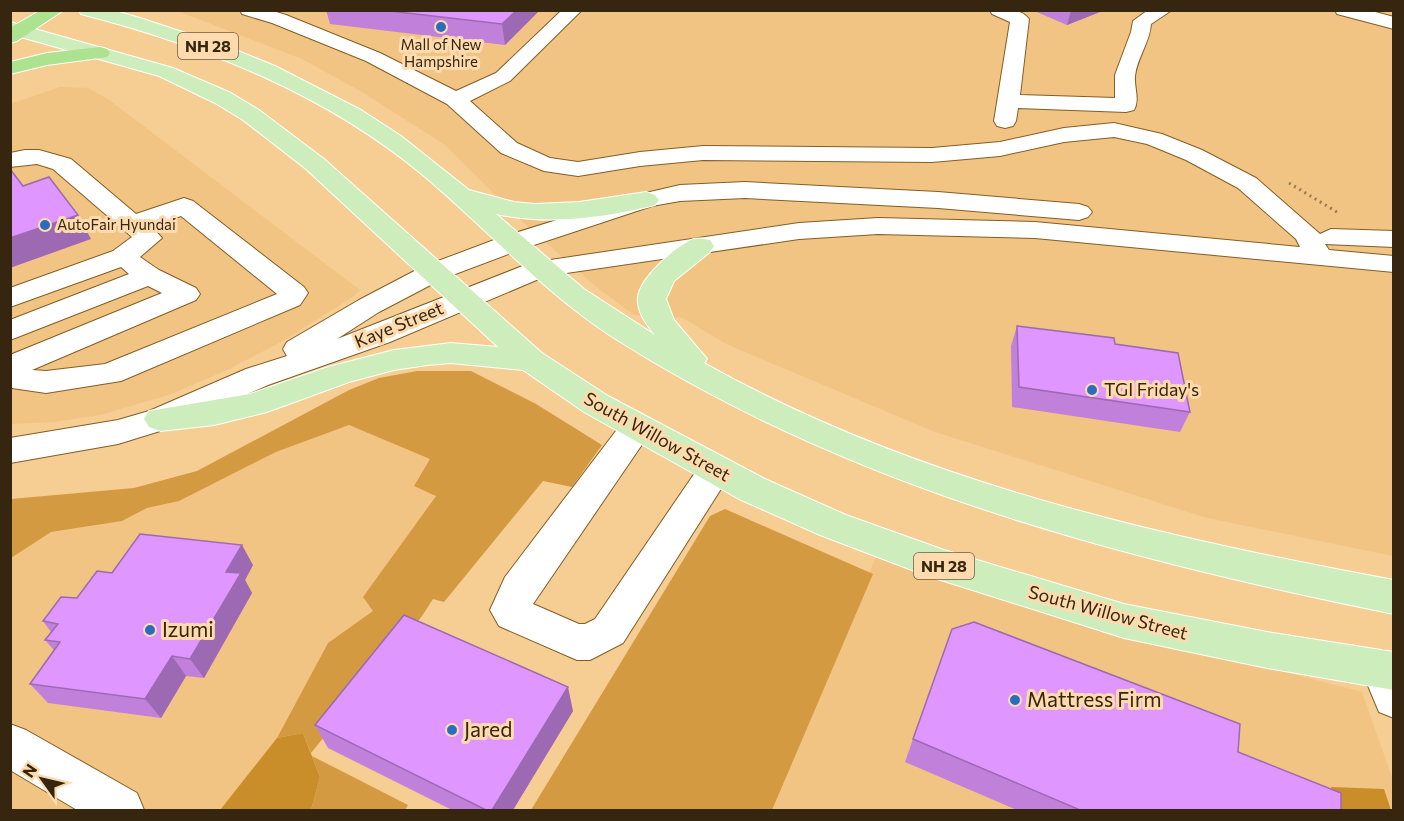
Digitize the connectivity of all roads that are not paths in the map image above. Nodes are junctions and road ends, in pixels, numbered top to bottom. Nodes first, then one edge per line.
1 (55, 10) edge
2 (88, 10) edge
3 (249, 10) edge
4 (573, 10) edge
5 (999, 10) edge
6 (1163, 10) edge
7 (1344, 10) edge
8 (287, 15) edge
9 (1394, 23) edge
10 (14, 32) edge
11 (100, 53) junction
12 (10, 68) edge
13 (454, 99) junction
14 (1008, 101) junction
15 (1000, 149) junction
16 (10, 160) edge
17 (457, 191) junction
18 (645, 200) junction
19 (134, 224) junction
20 (1394, 240) edge
21 (512, 243) junction
22 (700, 246) junction
23 (1313, 246) junction
24 (123, 257) junction
25 (1394, 264) edge
26 (540, 269) junction
27 (432, 273) junction
28 (149, 276) junction
29 (186, 294) junction
30 (10, 298) edge
31 (463, 300) junction
32 (240, 320) junction
33 (10, 331) edge
34 (531, 360) junction
35 (257, 377) junction
36 (710, 380) junction
37 (161, 419) junction
38 (637, 427) junction
39 (10, 451) edge
40 (715, 470) junction
41 (1394, 597) edge
42 (1390, 680) edge
43 (10, 745) edge
44 (120, 810) edge

1 - 10 highway
2 - 17 main road, NH 28
3 - 8 street
4 - 13 street
5 - 14 street
6 - 14 street
7 - 9 street
8 - 13 street
10 - 11 main road, South Willow Street / NH 28
11 - 12 highway
11 - 27 main road, South Willow Street / NH 28
13 - 15 street
14 - 15 street
15 - 23 street
16 - 19 street
17 - 18 main road
17 - 21 main road, NH 28
18 - 21 street, Kaye Street
18 - 23 street, Kaye Street
19 - 24 street
19 - 32 street
20 - 23 street
21 - 26 main road, NH 28
21 - 27 street, Kaye Street
22 - 23 street, Kaye Street
22 - 26 street, Kaye Street
22 - 36 main road
23 - 25 street
24 - 28 street
24 - 30 street
26 - 31 street, Kaye Street
26 - 36 main road, NH 28
27 - 31 main road, South Willow Street / NH 28
27 - 35 street, Kaye Street
28 - 29 street
28 - 33 street
29 - 32 street
29 - 32 street
31 - 34 main road, South Willow Street / NH 28
31 - 35 street, Kaye Street
34 - 37 main road
34 - 38 main road, South Willow Street / NH 28
35 - 37 street, Kaye Street
36 - 41 main road, NH 28
37 - 39 street, Kaye Street
38 - 40 main road, South Willow Street / NH 28
38 - 40 street
40 - 42 main road, South Willow Street / NH 28
43 - 44 street

